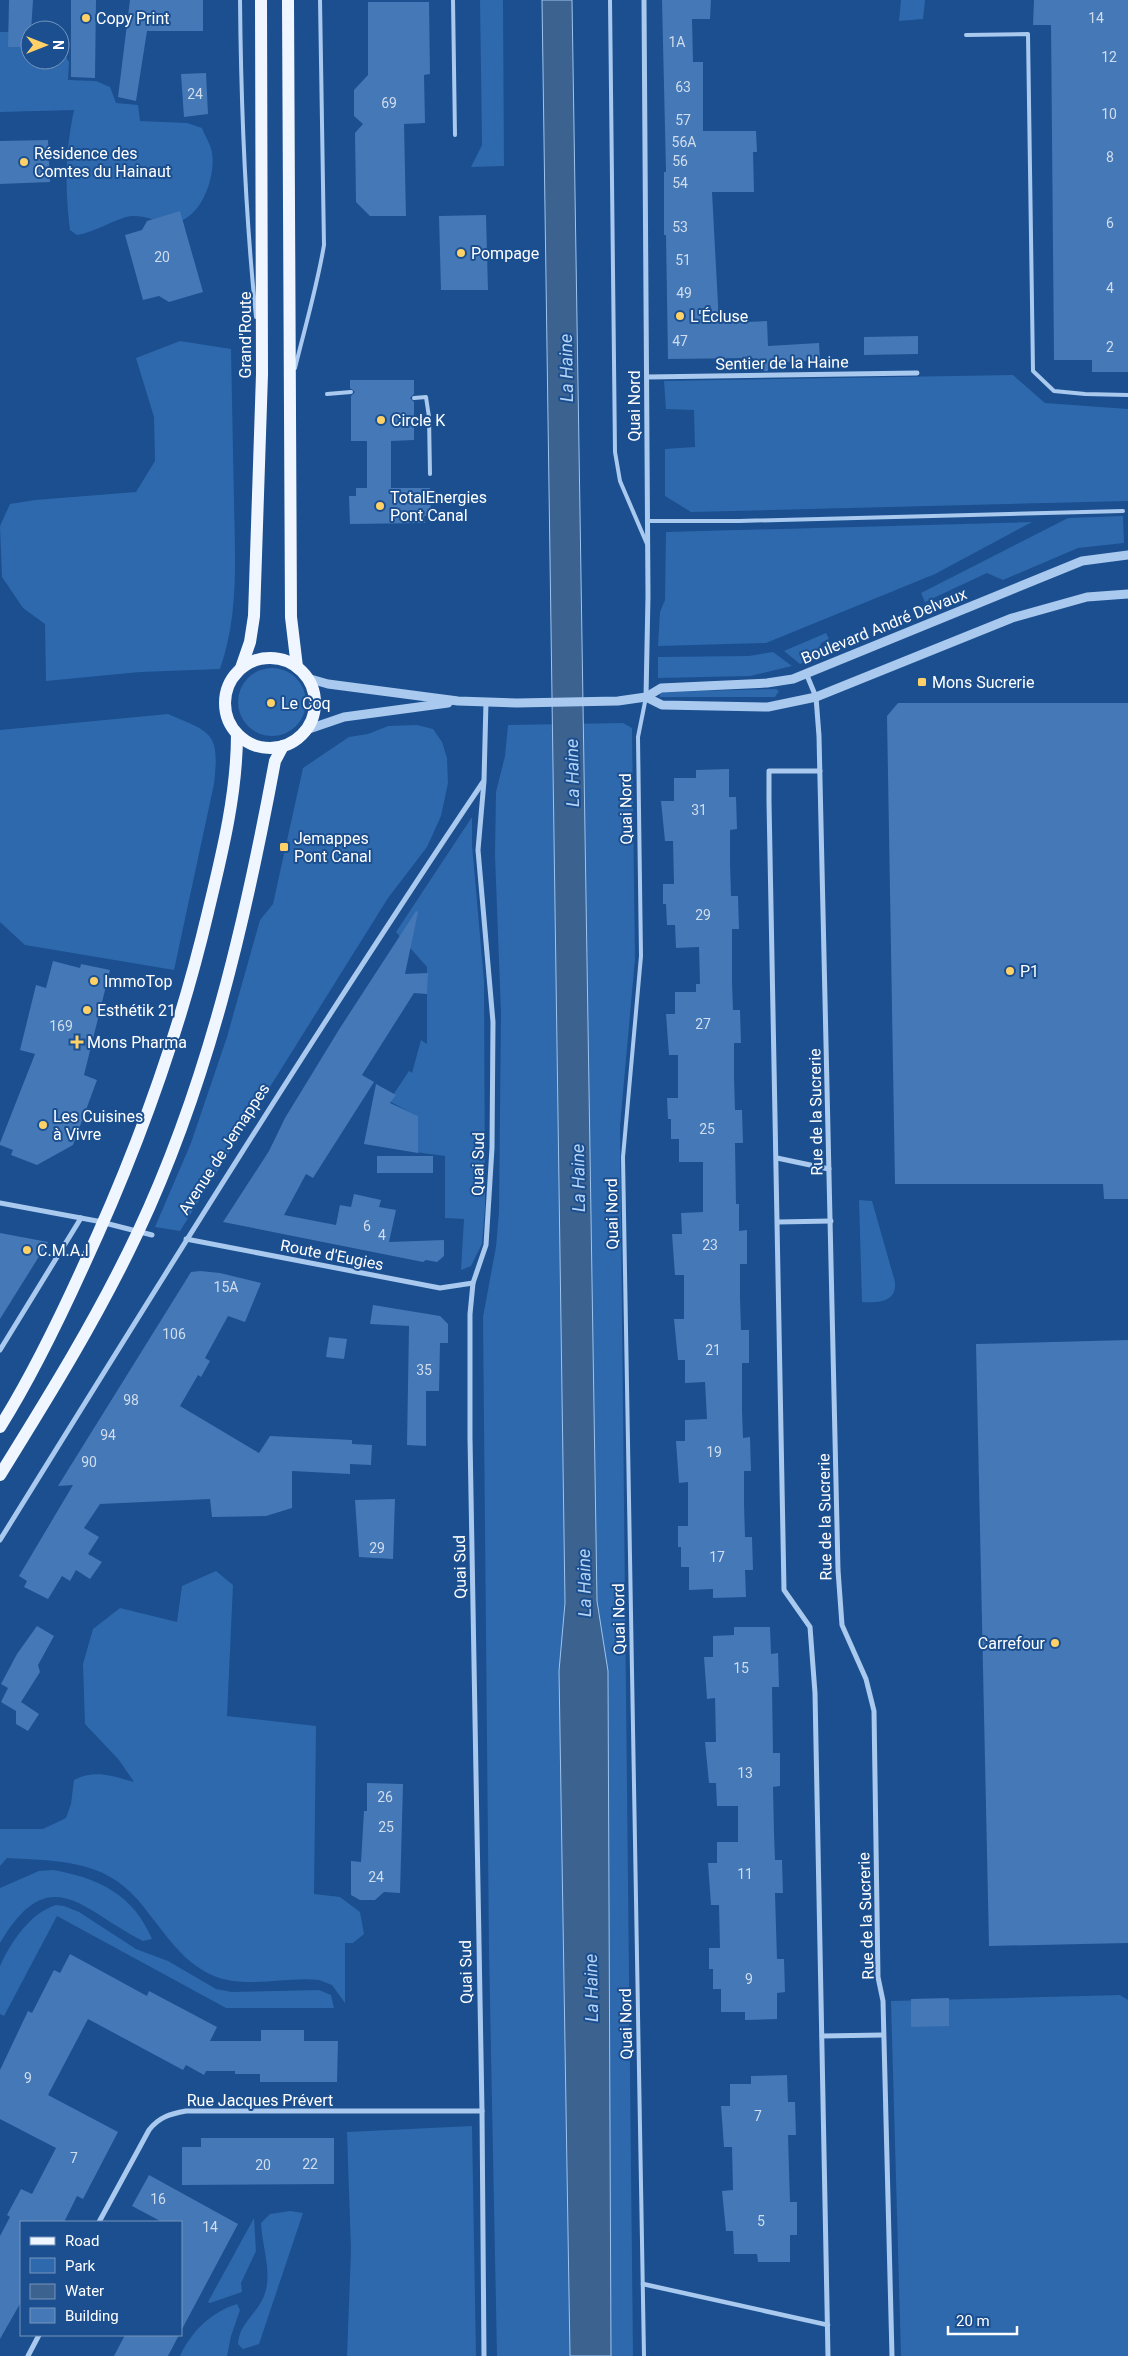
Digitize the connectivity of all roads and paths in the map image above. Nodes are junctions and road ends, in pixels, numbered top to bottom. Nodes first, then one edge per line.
1 (240, 0) edge
2 (261, 0) edge
3 (288, 0) edge
4 (320, 0) edge
5 (454, 0) edge
6 (610, 0) edge
7 (644, 0) edge
8 (966, 35) dead end
9 (455, 135) dead end
10 (917, 373) dead end
11 (262, 374) junction
12 (646, 377) junction
13 (350, 392) dead end
14 (327, 394) dead end
15 (1128, 395) edge
16 (288, 397) junction
17 (414, 398) dead end
18 (430, 474) dead end
19 (1123, 511) dead end
20 (648, 520) junction
21 (648, 546) junction
22 (1128, 555) edge
23 (1128, 594) edge
24 (297, 667) junction
25 (241, 668) junction
26 (806, 673) junction
27 (307, 678) junction
28 (816, 696) junction
29 (646, 697) junction
30 (458, 701) junction
31 (486, 702) junction
32 (306, 730) junction
33 (237, 734) junction
34 (283, 746) junction
35 (820, 771) junction
36 (484, 781) junction
37 (777, 1158) junction
38 (829, 1169) junction
39 (0, 1203) edge
40 (81, 1218) junction
41 (831, 1221) junction
42 (778, 1222) junction
43 (104, 1223) junction
44 (138, 1232) junction
45 (152, 1235) dead end
46 (186, 1240) junction
47 (473, 1283) junction
48 (0, 1350) edge
49 (0, 1427) edge
50 (0, 1475) edge
51 (0, 1540) edge
52 (884, 2035) junction
53 (822, 2036) junction
54 (482, 2111) junction
55 (100, 2221) edge
56 (643, 2284) junction
57 (828, 2325) junction
58 (39, 2336) edge
59 (28, 2356) edge
60 (484, 2356) edge
61 (644, 2356) edge
62 (828, 2356) edge
63 (892, 2356) edge

1 - 11 lane
2 - 11 main road, Grand'Route
3 - 16 main road
4 - 16 lane
5 - 9 lane
6 - 21 lane
7 - 12 street, Quai Nord
8 - 15 lane
10 - 12 street, Sentier de la Haine
11 - 25 main road, Grand'Route
12 - 20 street, Quai Nord
13 - 14 lane
16 - 24 main road
17 - 18 lane
19 - 20 lane
20 - 21 street, Quai Nord
21 - 29 street, Quai Nord
22 - 26 street, Boulevard André Delvaux
23 - 28 street, Boulevard André Delvaux
24 - 25 main road
24 - 27 main road
25 - 33 main road
26 - 28 street, Rue de la Sucrerie
26 - 29 street, Boulevard André Delvaux
27 - 30 street, Boulevard André Delvaux
27 - 32 main road
28 - 29 street, Boulevard André Delvaux
28 - 35 street, Rue de la Sucrerie
29 - 31 street, Boulevard André Delvaux
29 - 56 lane, Quai Nord
30 - 31 street, Boulevard André Delvaux
30 - 32 street, Boulevard André Delvaux
31 - 36 street, Quai Sud
32 - 34 main road
33 - 34 main road
33 - 43 main road
34 - 44 main road, Avenue de Jemappes
35 - 37 street
35 - 38 street, Rue de la Sucrerie
36 - 46 street, Avenue de Jemappes
36 - 47 street, Quai Sud
37 - 38 street
37 - 42 street
38 - 41 street, Rue de la Sucrerie
39 - 40 street
40 - 43 street
40 - 48 street
41 - 42 street
41 - 52 street, Rue de la Sucrerie
42 - 53 street
43 - 44 street
43 - 49 main road
44 - 45 street
44 - 50 main road, Avenue de Jemappes
46 - 47 street, Route d'Eugies
46 - 51 street, Avenue de Jemappes
47 - 54 street, Quai Sud
52 - 53 street
52 - 63 street, Rue de la Sucrerie
53 - 57 street
54 - 55 street, Rue Jacques Prévert
54 - 60 street, Quai Sud
56 - 57 street
56 - 61 lane, Quai Nord
57 - 62 street
58 - 59 street

